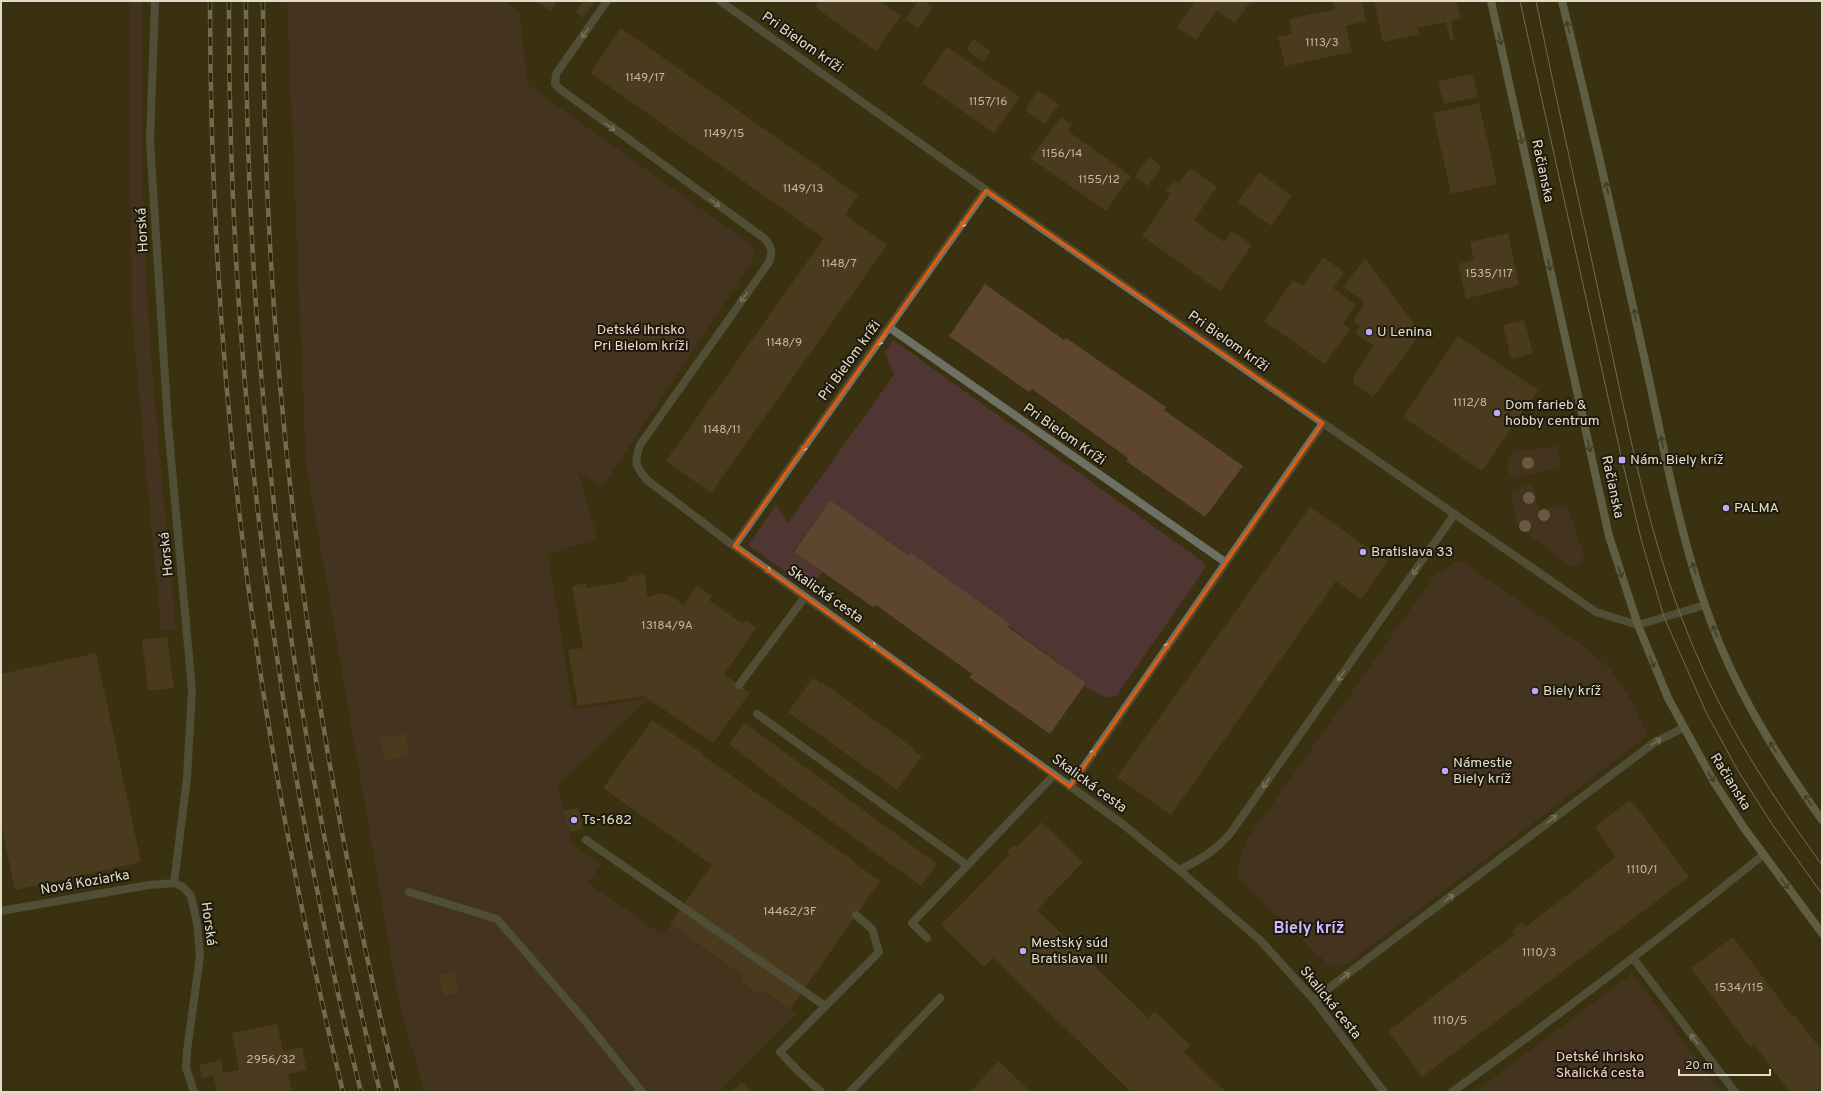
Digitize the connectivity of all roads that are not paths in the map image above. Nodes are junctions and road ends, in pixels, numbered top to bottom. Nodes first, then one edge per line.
1 (155, 1) edge
2 (607, 1) edge
3 (720, 1) edge
4 (1491, 1) edge
5 (1562, 1) edge
6 (986, 190) junction
7 (890, 328) junction
8 (1323, 423) junction
9 (1454, 515) junction
10 (734, 546) junction
11 (1224, 562) junction
12 (805, 597) junction
13 (1705, 605) junction
14 (1638, 625) junction
15 (739, 685) dead end
16 (757, 714) dead end
17 (1683, 728) junction
18 (1054, 775) junction
19 (1070, 787) junction
20 (1822, 820) edge
21 (586, 840) dead end
22 (1763, 855) junction
23 (967, 865) junction
24 (1179, 870) junction
25 (174, 883) junction
26 (409, 892) dead end
27 (1, 910) edge
28 (856, 915) dead end
29 (1822, 933) edge
30 (927, 938) dead end
31 (1633, 958) junction
32 (940, 998) dead end
33 (1315, 1001) junction
34 (825, 1006) junction
35 (194, 1092) edge
36 (642, 1092) edge
37 (821, 1092) edge
38 (850, 1092) edge
39 (1384, 1092) edge
40 (1452, 1092) edge
41 (1734, 1092) edge

1 - 25 street, Horská
2 -> 10 street, Skalická cesta
3 - 6 street, Pri Bielom kríži
4 -> 14 main road, Račianska
13 -> 5 main road
6 -> 7 street, Pri Bielom kríži
6 - 8 street, Pri Bielom kríži
7 -> 10 street, Pri Bielom kríži
7 - 11 street, Pri Bielom Kríži
8 - 9 street, Pri Bielom kríži
8 - 11 street
9 - 14 street
9 -> 24 street
10 -> 12 street, Skalická cesta
19 -> 11 street
12 - 15 street
12 -> 18 street, Skalická cesta
13 - 14 street
20 -> 13 main road
14 -> 17 main road, Račianska
16 - 23 street
17 -> 22 main road, Račianska
33 -> 17 street
18 - 19 street, Skalická cesta
18 - 23 street
19 - 24 street, Skalická cesta
21 - 34 street
22 -> 29 main road, Račianska
22 - 31 street
23 - 30 street
24 - 33 street, Skalická cesta
25 - 27 street, Nová Koziarka
25 - 35 street, Horská
26 - 36 street
28 - 34 street
31 - 40 street
41 -> 31 street
32 - 38 street
33 - 39 street, Skalická cesta
34 - 37 street

